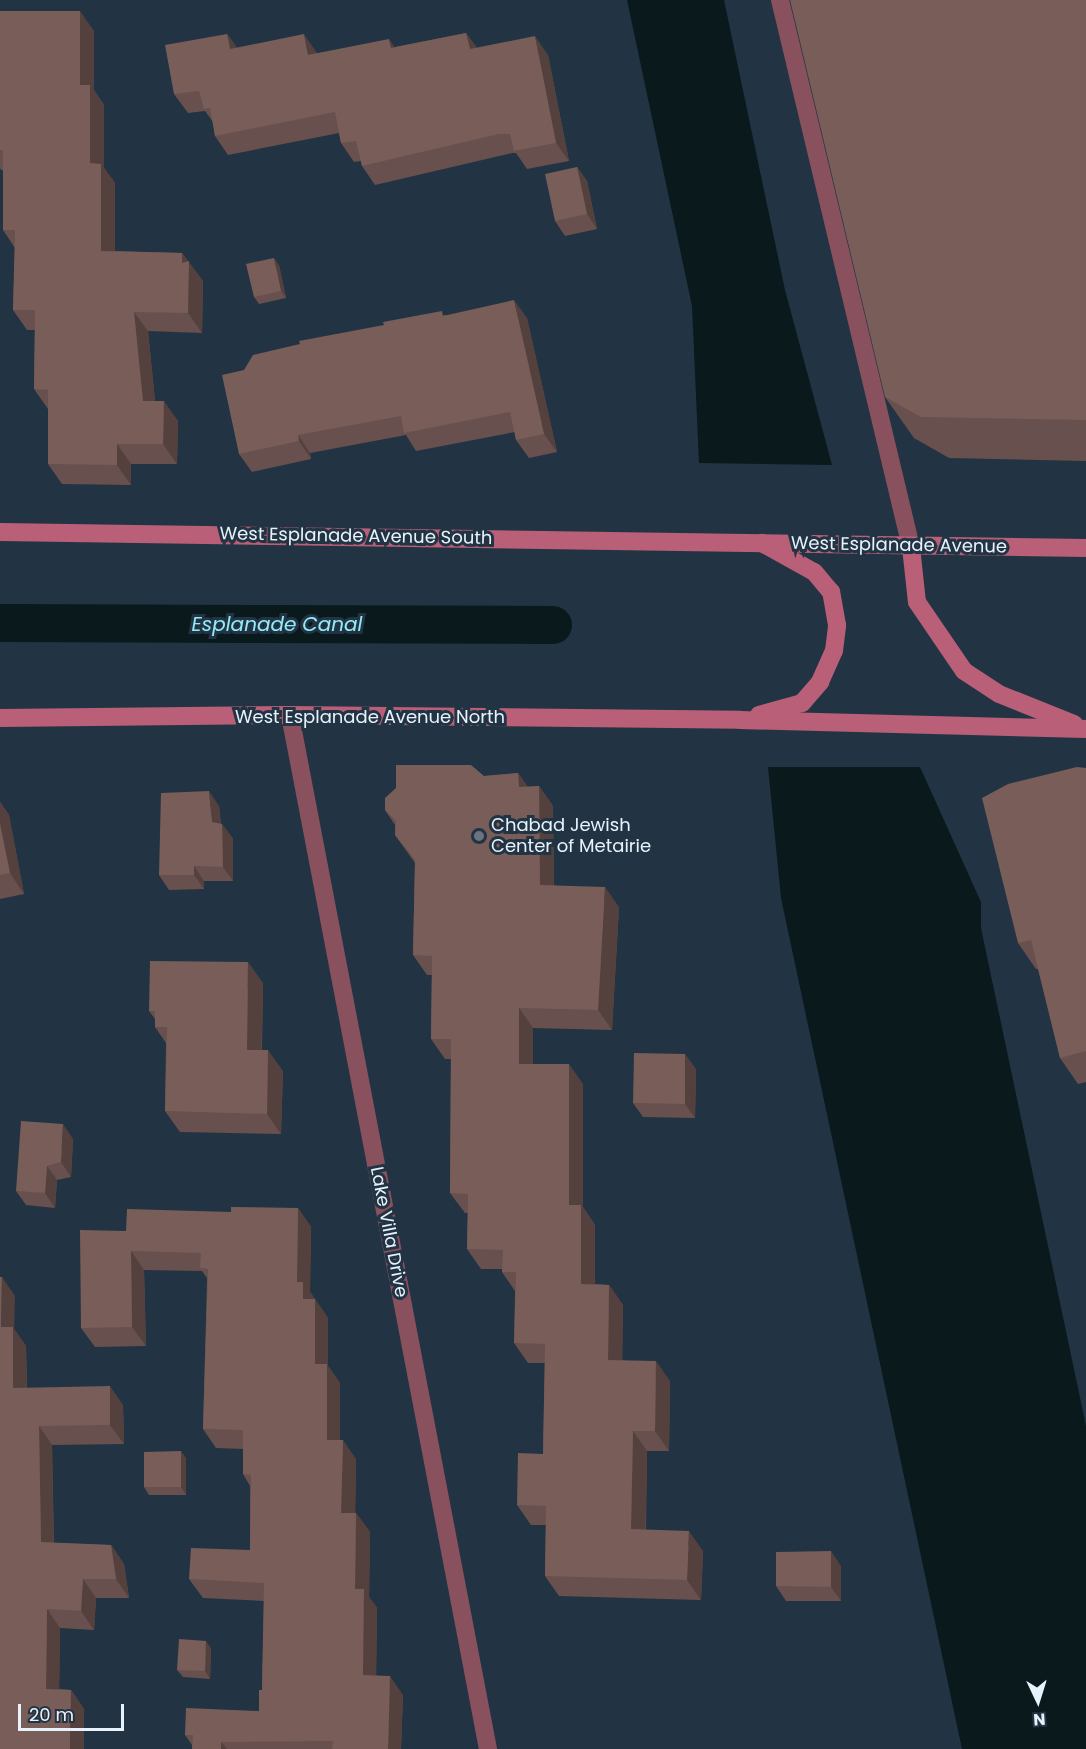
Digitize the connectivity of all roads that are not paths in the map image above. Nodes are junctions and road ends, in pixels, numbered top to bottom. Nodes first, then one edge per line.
1 (780, 0) edge
2 (0, 532) edge
3 (711, 542) joint
4 (761, 542) junction
5 (911, 547) junction
6 (1086, 548) edge
7 (290, 716) junction
8 (0, 718) edge
9 (740, 720) junction
10 (1086, 729) edge
11 (488, 1749) edge

1 - 5 street
2 - 3 main road, West Esplanade Avenue South
3 - 4 main road, West Esplanade Avenue
4 - 5 main road, West Esplanade Avenue
4 - 9 main road
5 - 6 main road, West Esplanade Avenue
5 - 10 main road
7 - 8 main road, West Esplanade Avenue North
7 - 9 main road, West Esplanade Avenue North
7 - 11 street, Lake Villa Drive
9 - 10 main road

